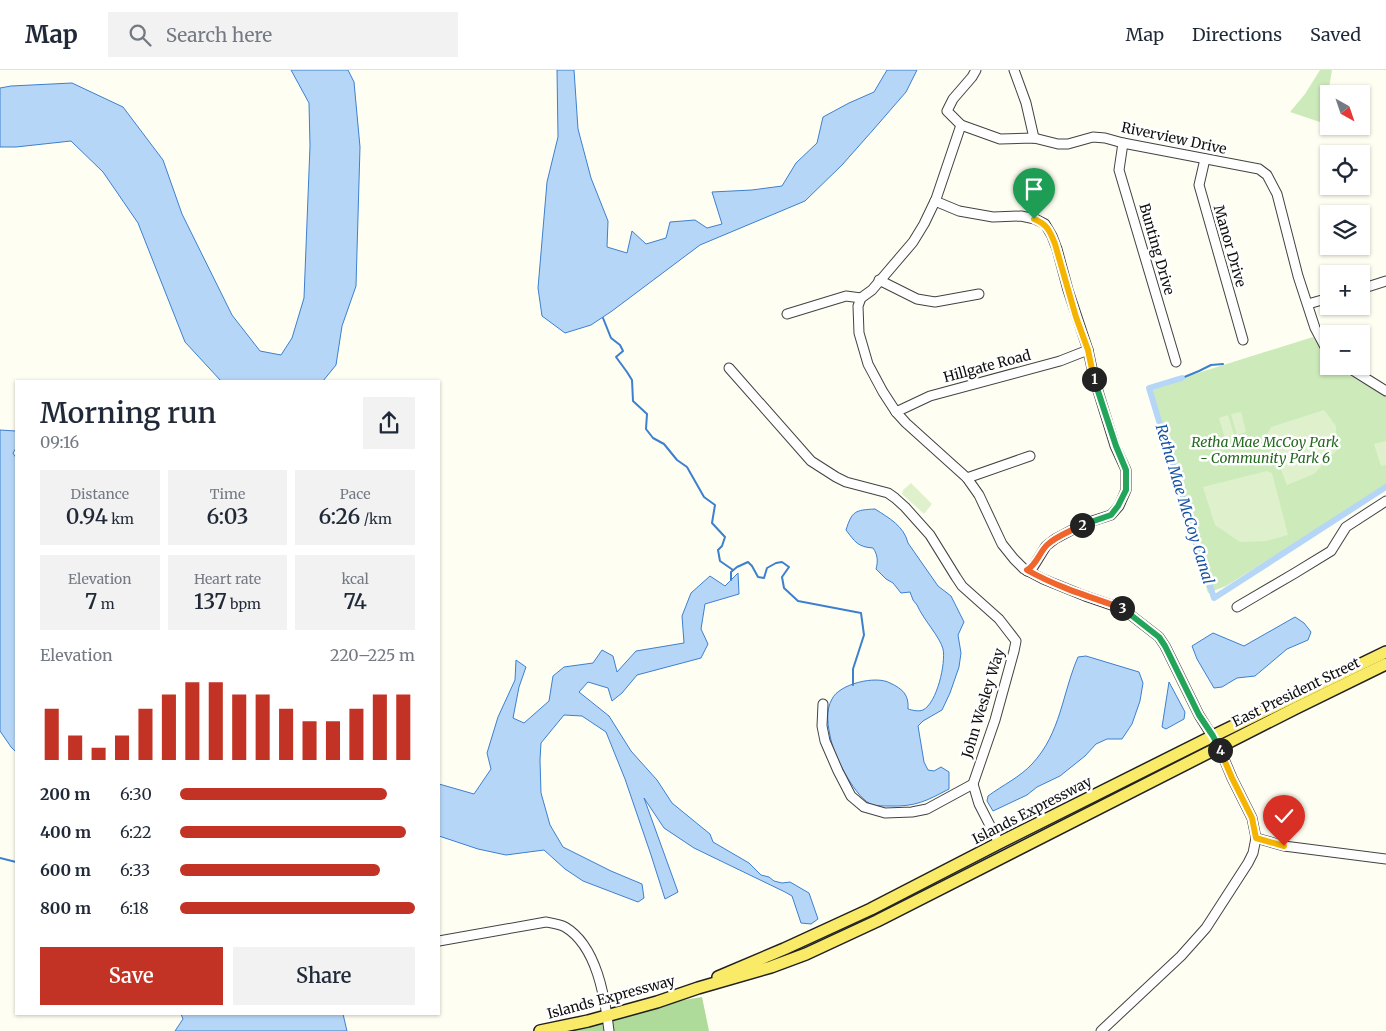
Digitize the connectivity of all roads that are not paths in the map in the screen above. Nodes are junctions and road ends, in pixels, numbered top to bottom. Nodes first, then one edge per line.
1 (976, 70) edge
2 (1014, 70) edge
3 (961, 125) junction
4 (1034, 138) junction
5 (1123, 143) junction
6 (1205, 159) junction
7 (935, 201) junction
8 (879, 280) junction
9 (1386, 281) edge
10 (1370, 286) edge
11 (979, 294) dead end
12 (861, 298) junction
13 (1320, 301) edge
14 (1308, 304) junction
15 (787, 314) dead end
16 (1320, 337) edge
17 (1243, 340) dead end
18 (1088, 350) junction
19 (1176, 362) dead end
20 (729, 368) dead end
21 (1360, 375) edge
22 (1386, 391) edge
23 (896, 412) junction
24 (1030, 456) dead end
25 (967, 478) junction
26 (1386, 501) edge
27 (1027, 570) junction
28 (1237, 607) dead end
29 (1386, 652) edge
30 (1386, 664) edge
31 (823, 704) dead end
32 (1213, 736) junction
33 (1219, 746) junction
34 (973, 784) junction
35 (1256, 838) junction
36 (999, 843) junction
37 (1386, 859) edge
38 (440, 942) edge
39 (690, 991) junction
40 (607, 1015) junction
41 (540, 1031) edge
42 (609, 1031) edge
43 (1100, 1031) edge

1 - 3 street
2 - 4 street
3 - 4 street, Riverview Drive
3 - 7 street
4 - 5 street, Riverview Drive
5 - 6 street, Riverview Drive
5 - 19 street, Bunting Drive
6 - 14 street, Riverview Drive
6 - 17 street, Manor Drive
7 - 8 street
7 - 18 street
8 - 11 street
8 - 12 street
9 - 10 street
12 - 15 street
12 - 23 street
13 - 14 street
14 - 16 street, Riverview Drive
18 - 23 street, Hillgate Road
18 - 27 street
20 - 34 street, John Wesley Way
21 - 22 street
23 - 25 street
24 - 25 street
25 - 27 street
26 - 28 street
27 - 32 street
29 - 32 main road, Islands Expressway
30 - 33 main road, East President Street
31 - 34 street
32 - 33 street
32 - 36 main road, Islands Expressway
33 - 35 street
33 - 39 main road, Islands Expressway
34 - 36 street
35 - 37 street
35 - 43 street
36 - 39 main road, Islands Expressway
38 - 40 street
39 - 40 main road, Islands Expressway
40 - 41 main road, Islands Expressway
40 - 42 street

